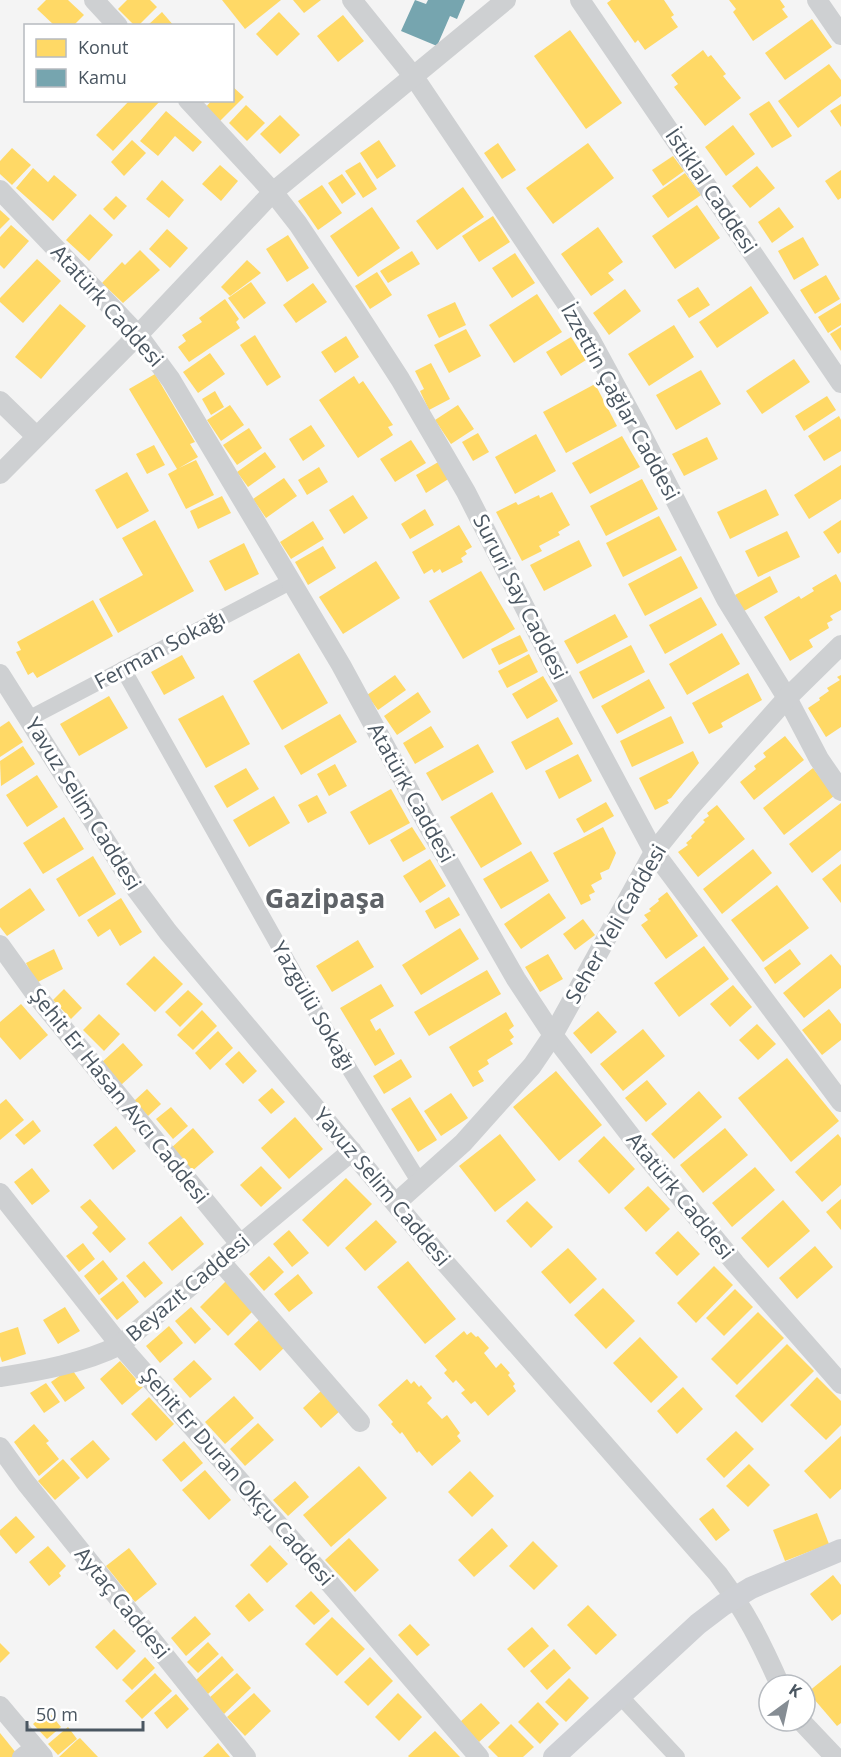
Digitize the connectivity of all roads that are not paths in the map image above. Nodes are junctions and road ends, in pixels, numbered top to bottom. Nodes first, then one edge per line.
1 (94, 0) edge
2 (352, 0) edge
3 (506, 0) edge
4 (580, 0) edge
5 (817, 0) edge
6 (116, 24) edge
7 (841, 35) edge
8 (414, 77) junction
9 (190, 102) edge
10 (0, 190) edge
11 (273, 192) junction
12 (138, 335) junction
13 (841, 383) edge
14 (0, 401) edge
15 (36, 436) junction
16 (0, 474) edge
17 (292, 581) junction
18 (841, 645) edge
19 (123, 669) junction
20 (0, 674) edge
21 (788, 698) junction
22 (28, 719) junction
23 (841, 791) edge
24 (654, 852) junction
25 (0, 945) edge
26 (553, 1035) junction
27 (841, 1102) edge
28 (352, 1151) junction
29 (420, 1183) junction
30 (0, 1193) edge
31 (396, 1203) junction
32 (241, 1245) junction
33 (221, 1262) junction
34 (120, 1345) junction
35 (0, 1377) edge
36 (841, 1384) edge
37 (360, 1422) dead end
38 (0, 1447) edge
39 (840, 1552) edge
40 (735, 1597) junction
41 (775, 1673) edge
42 (620, 1696) junction
43 (0, 1707) edge
44 (812, 1733) edge
45 (32, 1753) edge
46 (246, 1757) edge
47 (478, 1757) edge
48 (554, 1757) edge
49 (677, 1757) edge
50 (835, 1757) edge

1 - 6 street
2 - 8 street, İzzettin Çağlar Caddesi
3 - 8 street
4 - 13 street, İstiklal Caddesi
5 - 7 street
8 - 11 street
8 - 21 street, İzzettin Çağlar Caddesi
9 - 11 street, Sururi Say Caddesi
10 - 12 street, Atatürk Caddesi
11 - 12 street
11 - 24 street, Sururi Say Caddesi
12 - 15 street
12 - 17 street, Atatürk Caddesi
14 - 15 street
15 - 16 street
17 - 19 street, Ferman Sokağı
17 - 26 street, Atatürk Caddesi
18 - 21 street, Seher Yeli Caddesi
19 - 22 street, Ferman Sokağı
19 - 29 street, Yazgülü Sokağı
20 - 22 street, Yavuz Selim Caddesi
21 - 23 street, İzzettin Çağlar Caddesi
21 - 24 street, Seher Yeli Caddesi
22 - 28 street, Yavuz Selim Caddesi
24 - 26 street, Seher Yeli Caddesi
24 - 27 street, Sururi Say Caddesi
25 - 32 street, Şehit Er Hasan Avcı Caddesi
26 - 29 street, Seher Yeli Caddesi
26 - 36 street, Atatürk Caddesi
28 - 31 street, Yavuz Selim Caddesi
28 - 32 street, Beyazıt Caddesi
29 - 31 street, Seher Yeli Caddesi
30 - 34 street, Şehit Er Duran Okçu Caddesi
31 - 40 street, Yavuz Selim Caddesi
32 - 33 street, Beyazıt Caddesi
33 - 34 street, Beyazıt Caddesi
33 - 37 street
34 - 35 street, Beyazıt Caddesi
34 - 47 street, Şehit Er Duran Okçu Caddesi
38 - 46 street, Aytaç Caddesi
39 - 40 main road
40 - 41 street, Yavuz Selim Caddesi
40 - 42 main road
42 - 48 main road
42 - 49 street
43 - 45 street
44 - 50 street

